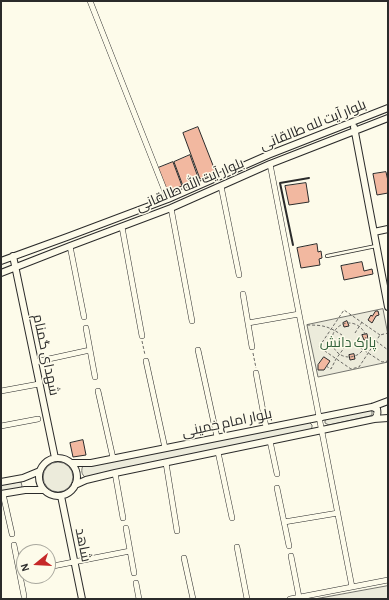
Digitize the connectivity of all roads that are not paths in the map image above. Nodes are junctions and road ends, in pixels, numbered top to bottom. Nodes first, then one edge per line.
1 (90, 1) edge
2 (388, 108) edge
3 (388, 118) edge
4 (353, 122) junction
5 (354, 131) junction
6 (270, 164) junction
7 (221, 186) junction
8 (168, 199) junction
9 (171, 208) junction
10 (122, 227) junction
11 (388, 229) edge
12 (374, 232) junction
13 (70, 246) junction
14 (377, 246) junction
15 (13, 256) junction
16 (327, 256) dead end
17 (1, 261) edge
18 (15, 267) junction
19 (1, 272) edge
20 (239, 276) dead end
21 (243, 294) dead end
22 (388, 306) edge
23 (299, 314) junction
24 (84, 317) dead end
25 (192, 321) dead end
26 (248, 323) junction
27 (86, 328) dead end
28 (142, 336) road end
29 (252, 347) road end
30 (90, 350) junction
31 (198, 350) dead end
32 (146, 361) road end
33 (35, 362) junction
34 (256, 373) road end
35 (95, 377) dead end
36 (39, 384) junction
37 (1, 391) edge
38 (98, 391) dead end
39 (388, 401) edge
40 (372, 407) junction
41 (320, 417) junction
42 (388, 418) edge
43 (38, 419) dead end
44 (374, 419) junction
45 (1, 426) edge
46 (266, 427) junction
47 (322, 430) junction
48 (217, 437) junction
49 (270, 441) junction
50 (165, 448) junction
51 (218, 452) junction
52 (55, 458) junction
53 (113, 458) junction
54 (70, 463) junction
55 (166, 463) junction
56 (40, 471) junction
57 (115, 473) junction
58 (277, 474) dead end
59 (1, 482) edge
60 (75, 485) junction
61 (277, 488) dead end
62 (43, 490) junction
63 (2, 494) edge
64 (61, 496) junction
65 (338, 513) junction
66 (123, 518) dead end
67 (232, 518) dead end
68 (284, 522) junction
69 (126, 528) dead end
70 (177, 531) dead end
71 (12, 534) dead end
72 (14, 545) dead end
73 (290, 546) dead end
74 (237, 547) dead end
75 (130, 551) junction
76 (16, 552) edge
77 (291, 556) dead end
78 (184, 558) dead end
79 (74, 562) junction
80 (56, 565) edge
81 (134, 573) dead end
82 (388, 580) edge
83 (136, 583) dead end
84 (23, 584) edge
85 (352, 587) junction
86 (24, 596) dead end
87 (299, 597) junction
88 (82, 599) edge
89 (139, 599) edge
90 (193, 599) edge
91 (247, 599) edge
92 (290, 599) edge

1 - 8 street
2 - 4 street, بلوار آیت لله طالقانی
3 - 5 street, بلوار آیت الله طالقانی
4 - 5 street
4 - 8 street, بلوار آیت لله طالقانی
5 - 6 street, بلوار آیت الله طالقانی
5 - 12 street
6 - 7 street, بلوار آیت الله طالقانی
6 - 23 street
7 - 9 street, بلوار آیت الله طالقانی
7 - 20 street
8 - 15 street, بلوار آیت لله طالقانی
9 - 10 street, بلوار آیت الله طالقانی
9 - 25 street
10 - 13 street, بلوار آیت الله طالقانی
10 - 28 street
11 - 12 street
12 - 14 street
13 - 18 street, بلوار آیت الله طالقانی
13 - 24 street
14 - 16 lane
14 - 22 street
15 - 17 street, بلوار آیت لله طالقانی
15 - 18 street, شهدای گمنام
18 - 19 street, بلوار آیت الله طالقانی
18 - 33 street, شهدای گمنام
21 - 26 street
23 - 26 street
23 - 41 street
26 - 29 street
27 - 30 street
30 - 33 street
30 - 35 street
31 - 48 street
32 - 50 street
33 - 36 street, شهدای گمنام
34 - 46 street
36 - 37 street
36 - 52 street, شهدای گمنام
38 - 53 street
39 - 40 street, بلوار امام خمینی
40 - 41 street, بلوار امام خمینی
40 - 44 street
41 - 46 street, بلوار امام خمینی
41 - 47 street
42 - 44 street, بلوار امام خمینی
43 - 45 street
44 - 47 street, بلوار امام خمینی
46 - 48 street, بلوار امام خمینی
47 - 49 street, بلوار امام خمینی
47 - 65 street
48 - 50 street, بلوار امام خمینی
49 - 51 street, بلوار امام خمینی
49 - 58 street
50 - 53 street, بلوار امام خمینی
51 - 55 street, بلوار امام خمینی
51 - 67 street
52 - 54 street
52 - 56 street
53 - 54 street, بلوار امام خمینی
54 - 60 street
55 - 57 street, بلوار امام خمینی
55 - 70 street
56 - 59 street
56 - 62 street
57 - 60 street, بلوار امام خمینی
57 - 66 street
60 - 64 street
61 - 68 street
62 - 63 street
62 - 64 street
63 - 71 street
64 - 79 street, شاهد
65 - 68 street
65 - 85 street
68 - 73 street
69 - 75 street
72 - 76 street
74 - 91 street
75 - 79 street
75 - 81 street
77 - 87 street
78 - 90 street
79 - 80 street
79 - 88 street, شاهد
82 - 85 street
83 - 89 street
84 - 86 street
85 - 87 street
87 - 92 street

